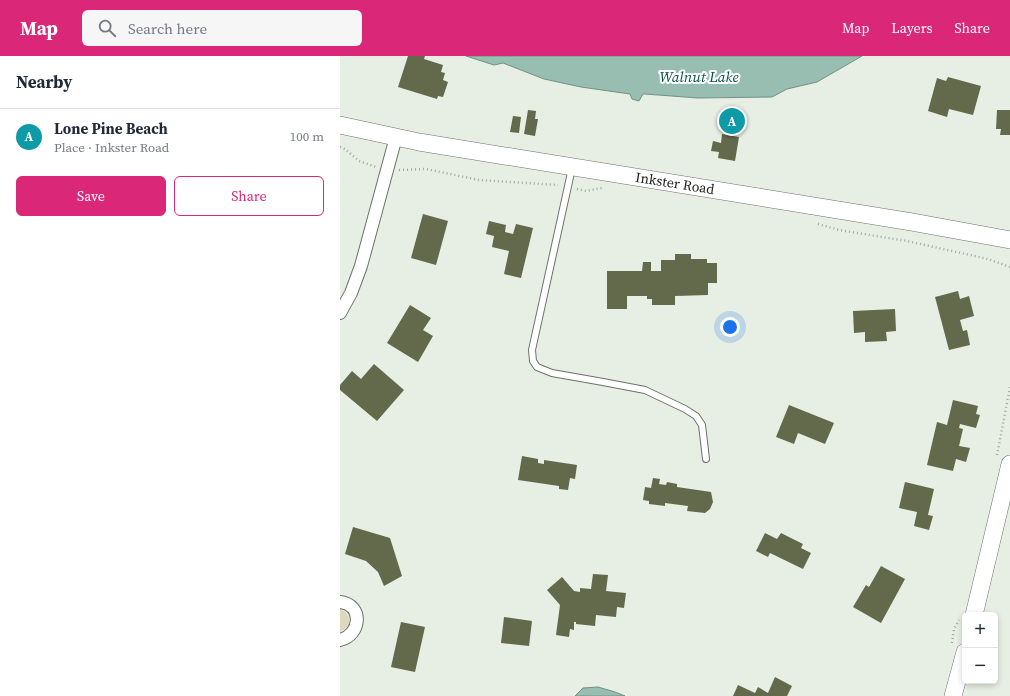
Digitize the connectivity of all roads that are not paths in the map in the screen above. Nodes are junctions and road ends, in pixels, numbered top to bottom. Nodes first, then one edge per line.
1 (340, 125) edge
2 (396, 137) junction
3 (573, 166) junction
4 (1010, 240) edge
5 (340, 313) edge
6 (706, 459) dead end
7 (1010, 464) edge
8 (340, 602) edge
9 (975, 612) edge
10 (340, 640) edge
11 (962, 663) edge
12 (953, 696) edge

1 - 2 street, Inkster Road
2 - 3 street, Inkster Road
2 - 5 street
3 - 4 street, Inkster Road
3 - 6 lane
7 - 9 street
8 - 10 street
11 - 12 street

